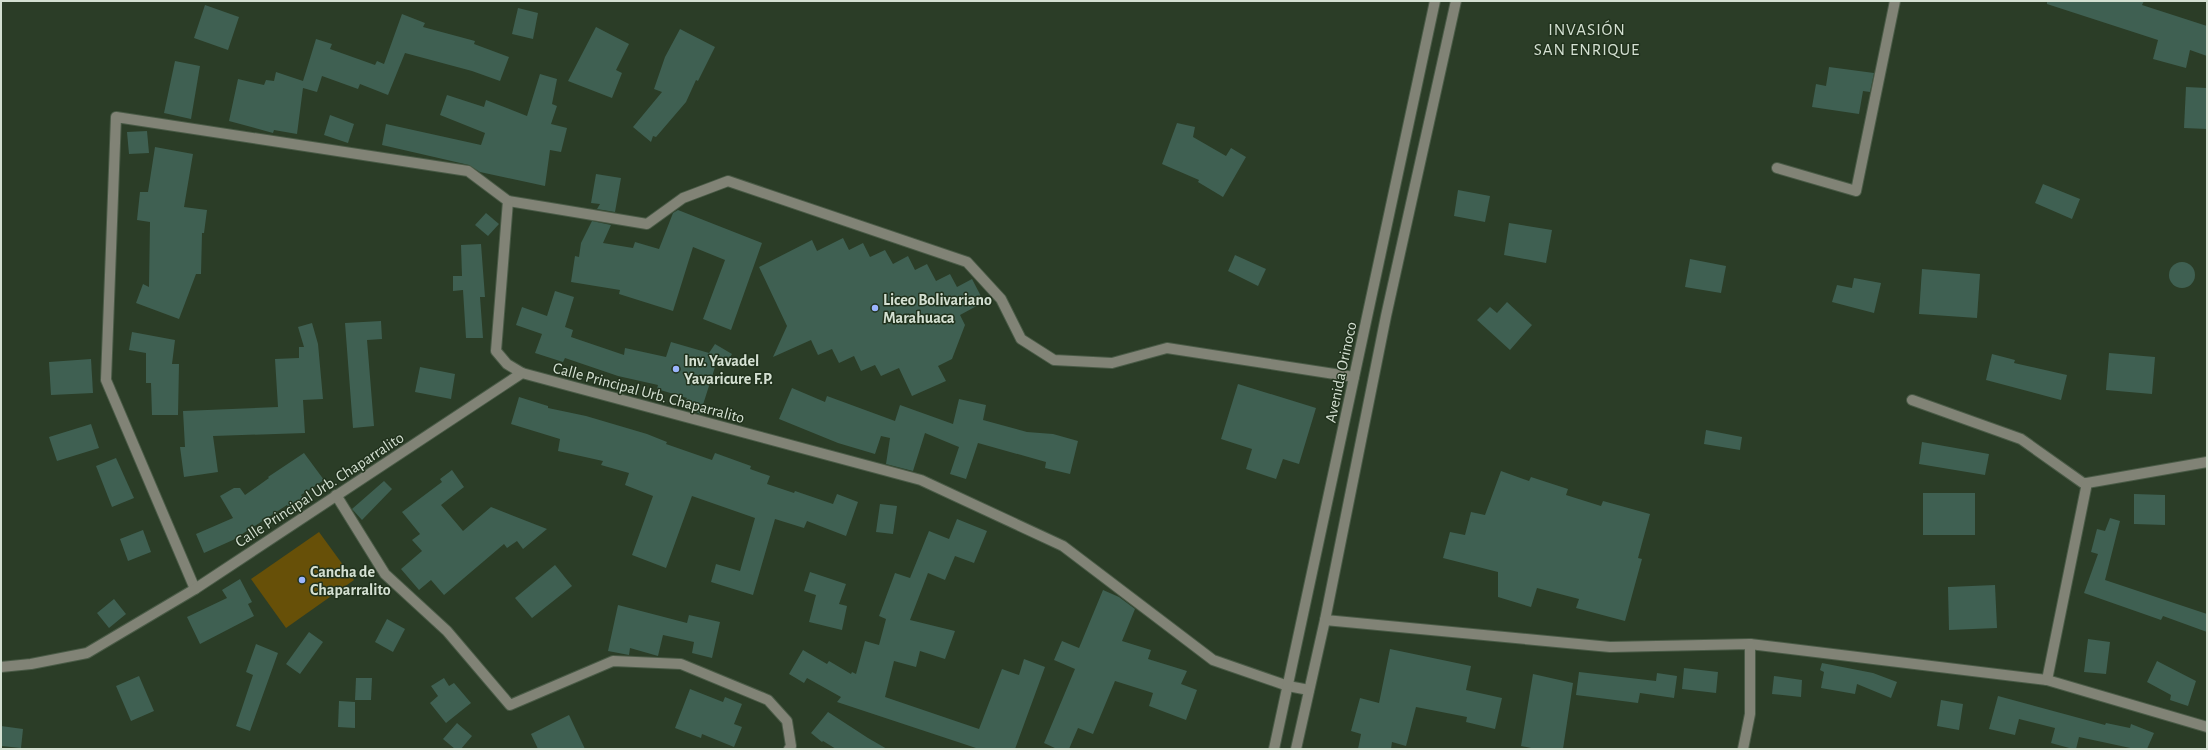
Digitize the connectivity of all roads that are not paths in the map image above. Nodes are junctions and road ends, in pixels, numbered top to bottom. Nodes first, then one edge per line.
1 (1435, 1) edge
2 (1456, 1) edge
3 (1895, 1) edge
4 (1777, 168) dead end
5 (508, 200) junction
6 (522, 373) junction
7 (1354, 377) junction
8 (1912, 400) dead end
9 (2207, 462) edge
10 (2087, 483) junction
11 (336, 495) junction
12 (195, 589) junction
13 (1325, 620) junction
14 (1750, 644) junction
15 (1, 667) edge
16 (2047, 680) junction
17 (1288, 686) junction
18 (1309, 690) junction
19 (2207, 727) edge
20 (789, 749) edge
21 (1274, 749) edge
22 (1296, 749) edge
23 (1742, 749) edge

1 - 7 street, Avenida Orinoco
2 - 13 street, Avenida Orinoco
3 - 4 street
5 - 6 street
5 - 7 street
5 - 12 street
6 - 11 street, Calle Principal Urb. Chaparralito
6 - 17 street, Calle Principal Urb. Chaparralito
7 - 17 street, Avenida Orinoco
8 - 10 street
9 - 10 street
10 - 16 street
11 - 12 street, Calle Principal Urb. Chaparralito
11 - 20 street
12 - 15 street, Calle Principal Urb. Chaparralito
13 - 14 street
13 - 18 street, Avenida Orinoco
14 - 16 street
14 - 23 street
16 - 19 street
17 - 18 street, Calle Principal Urb. Chaparralito
17 - 21 street, Avenida Orinoco
18 - 22 street, Avenida Orinoco

